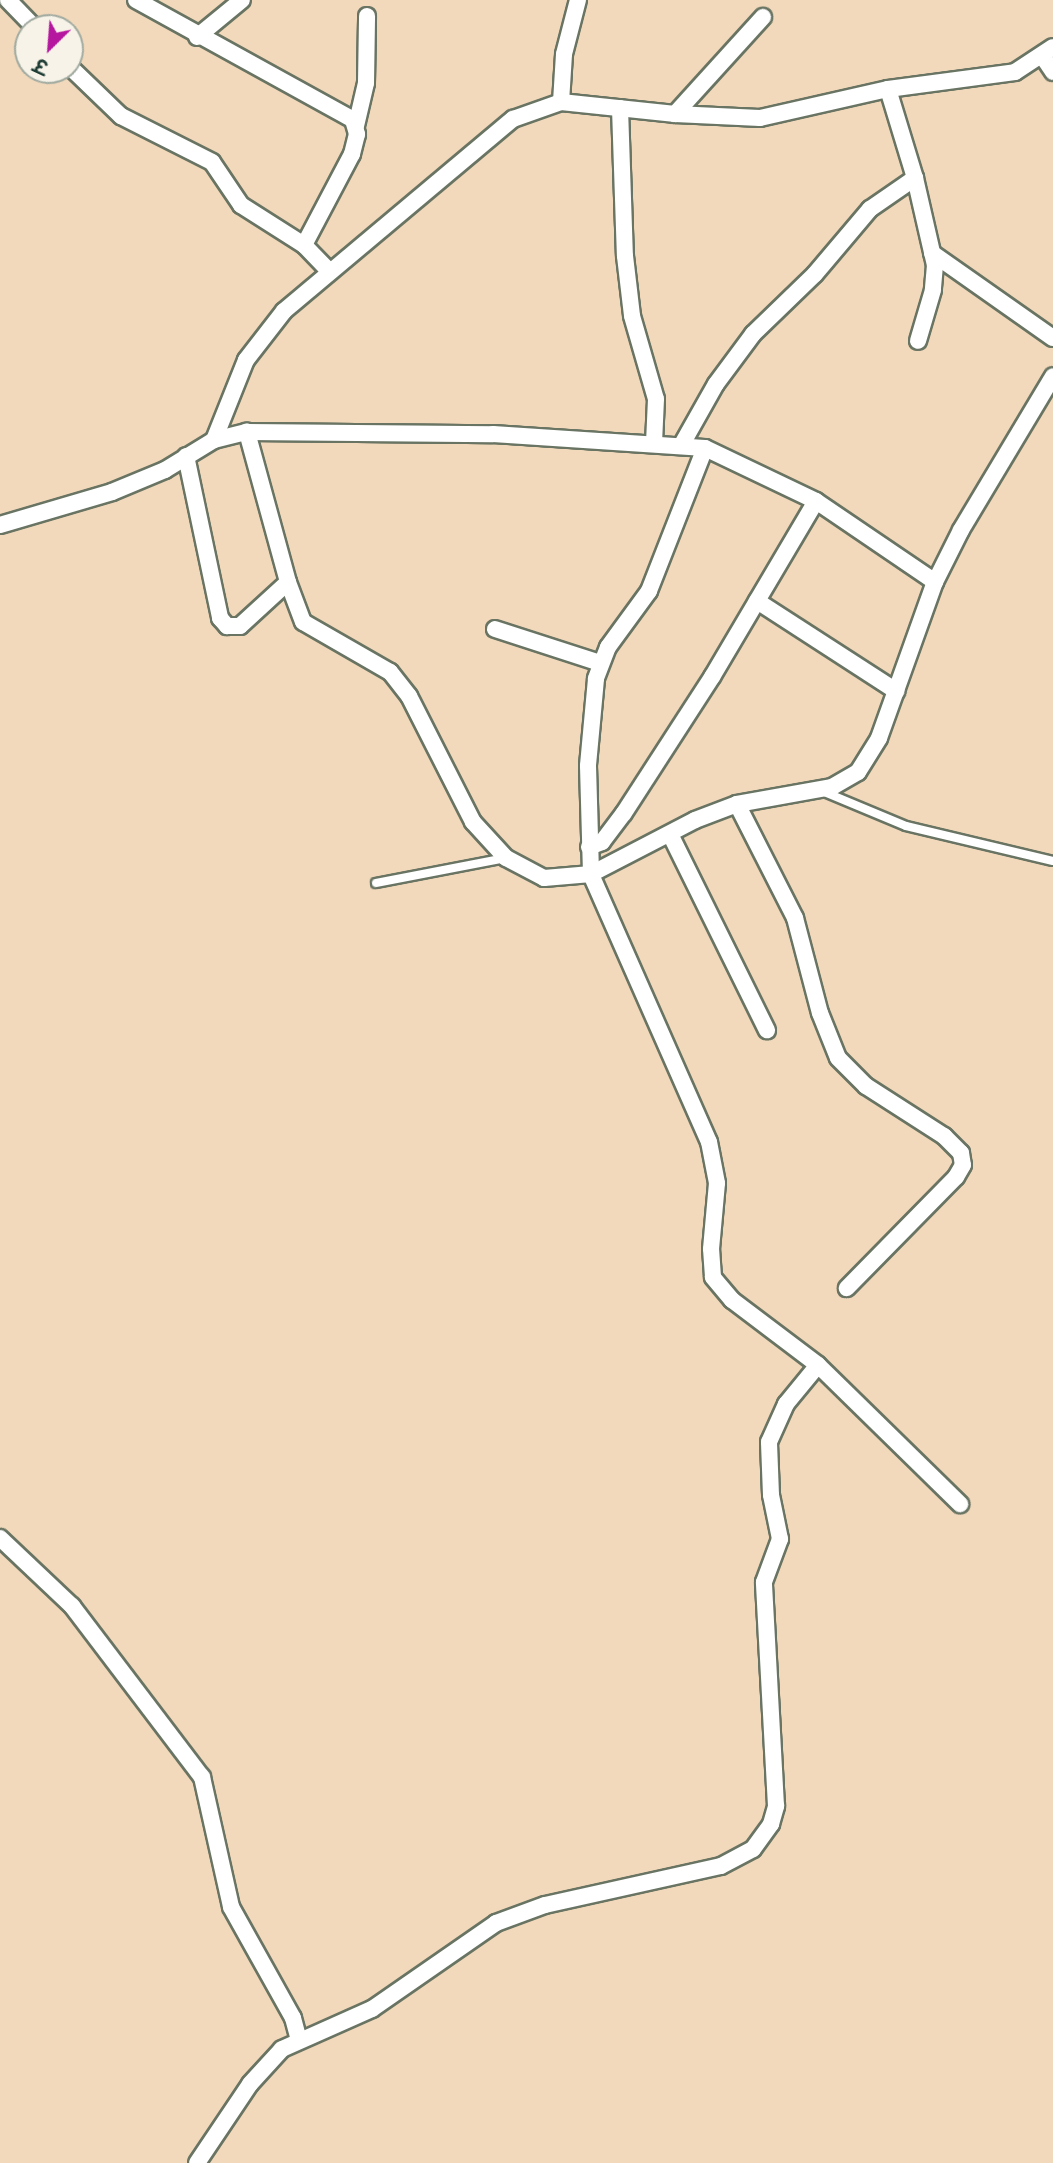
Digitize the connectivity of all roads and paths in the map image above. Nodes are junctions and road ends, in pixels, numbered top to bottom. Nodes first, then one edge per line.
1 (8, 0) edge
2 (136, 0) edge
3 (242, 0) edge
4 (578, 0) edge
5 (21, 14) edge
6 (368, 16) dead end
7 (763, 17) dead end
8 (197, 37) junction
9 (1048, 52) edge
10 (1053, 72) edge
11 (84, 80) edge
12 (888, 89) junction
13 (561, 102) junction
14 (620, 108) junction
15 (676, 114) junction
16 (356, 127) junction
17 (915, 178) junction
18 (304, 245) junction
19 (932, 253) junction
20 (330, 272) junction
21 (1053, 338) edge
22 (918, 341) dead end
23 (1053, 376) edge
24 (247, 432) junction
25 (214, 440) junction
26 (654, 443) junction
27 (681, 446) junction
28 (705, 448) junction
29 (186, 456) junction
30 (816, 501) junction
31 (0, 525) edge
32 (288, 582) junction
33 (935, 582) junction
34 (757, 601) junction
35 (495, 629) dead end
36 (600, 663) junction
37 (897, 691) junction
38 (820, 790) junction
39 (737, 804) junction
40 (670, 834) junction
41 (589, 847) junction
42 (506, 858) junction
43 (1053, 861) edge
44 (591, 874) junction
45 (376, 883) dead end
46 (767, 1030) dead end
47 (847, 1289) dead end
48 (818, 1365) junction
49 (960, 1504) dead end
50 (0, 1538) edge
51 (299, 2040) junction
52 (197, 2163) edge

1 - 5 street
2 - 8 street
3 - 8 street
4 - 13 street
6 - 16 street
7 - 15 street
8 - 16 street
9 - 10 street
9 - 12 street
11 - 18 street
12 - 15 street
12 - 17 street
13 - 14 street
13 - 20 street
14 - 15 street
14 - 26 street
16 - 18 street
17 - 19 street
17 - 27 street
18 - 20 street
19 - 21 street
19 - 22 street
20 - 25 street
23 - 33 street
24 - 25 street
24 - 26 street
24 - 32 street
25 - 29 street
26 - 27 street
27 - 28 street
28 - 30 street
28 - 36 street
29 - 31 street
29 - 32 street
30 - 33 street
30 - 34 street
32 - 42 street
33 - 37 street
34 - 37 street
34 - 41 street
35 - 36 street
36 - 41 street
37 - 38 street
38 - 39 street
38 - 43 lane
39 - 40 street
39 - 47 street
40 - 44 street
40 - 46 street
41 - 44 street
42 - 44 street
42 - 45 lane
44 - 48 street
48 - 49 street
48 - 51 street
50 - 51 street
51 - 52 street

